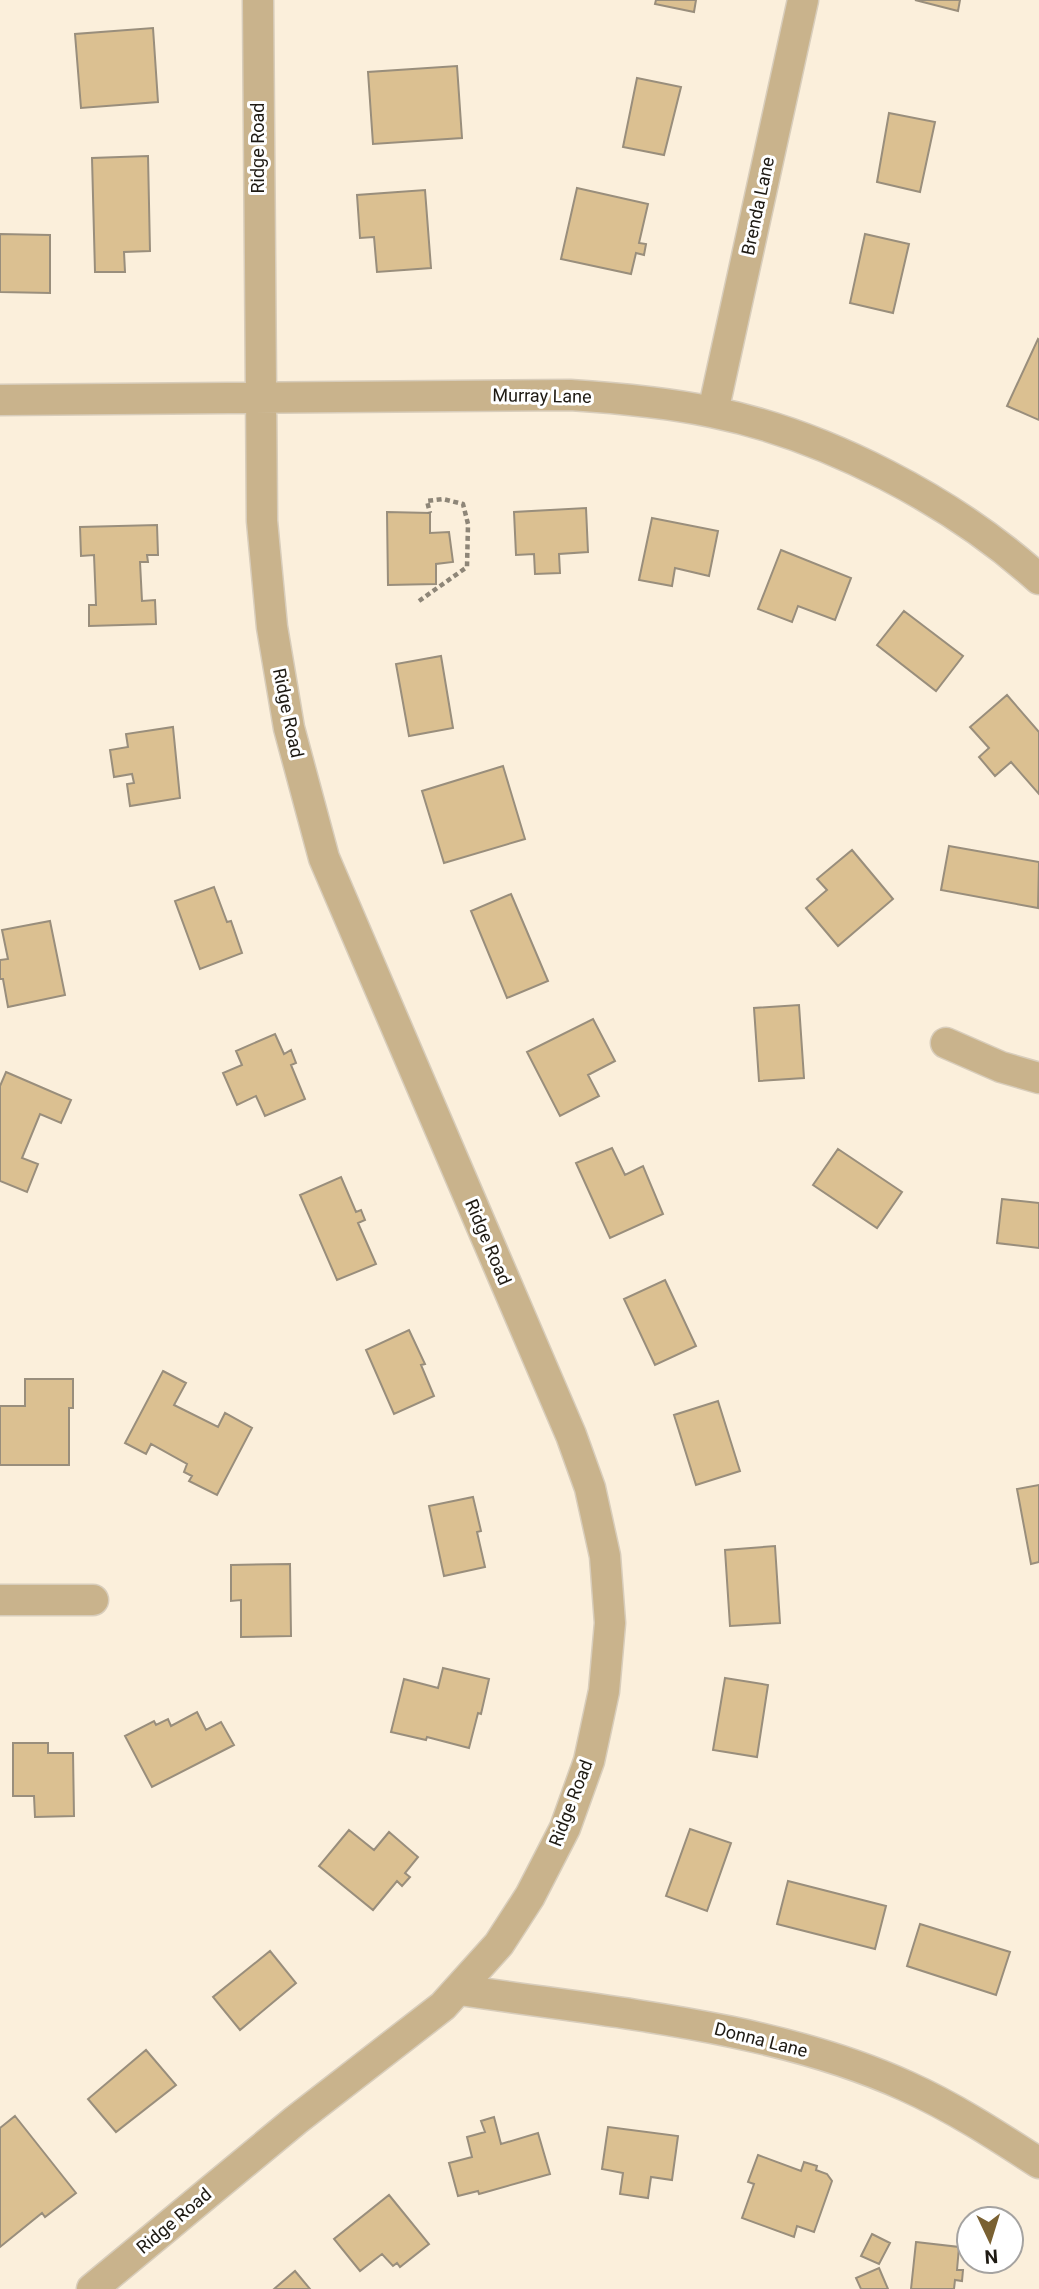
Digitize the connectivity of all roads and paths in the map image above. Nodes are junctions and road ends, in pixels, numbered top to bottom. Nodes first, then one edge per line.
1 (258, 0) edge
2 (803, 0) edge
3 (260, 398) junction
4 (0, 400) edge
5 (713, 412) junction
6 (430, 513) dead end
7 (1039, 579) edge
8 (419, 601) dead end
9 (946, 1044) dead end
10 (1039, 1078) edge
11 (0, 1600) edge
12 (93, 1600) dead end
13 (460, 1990) junction
14 (1039, 2163) edge
15 (92, 2289) edge

1 - 3 street, Ridge Road
2 - 5 street, Brenda Lane
3 - 4 street, Murray Lane
3 - 5 street, Murray Lane
3 - 13 street, Ridge Road
5 - 7 street, Murray Lane
6 - 8 path
9 - 10 street
11 - 12 street
13 - 14 street, Donna Lane
13 - 15 street, Ridge Road

